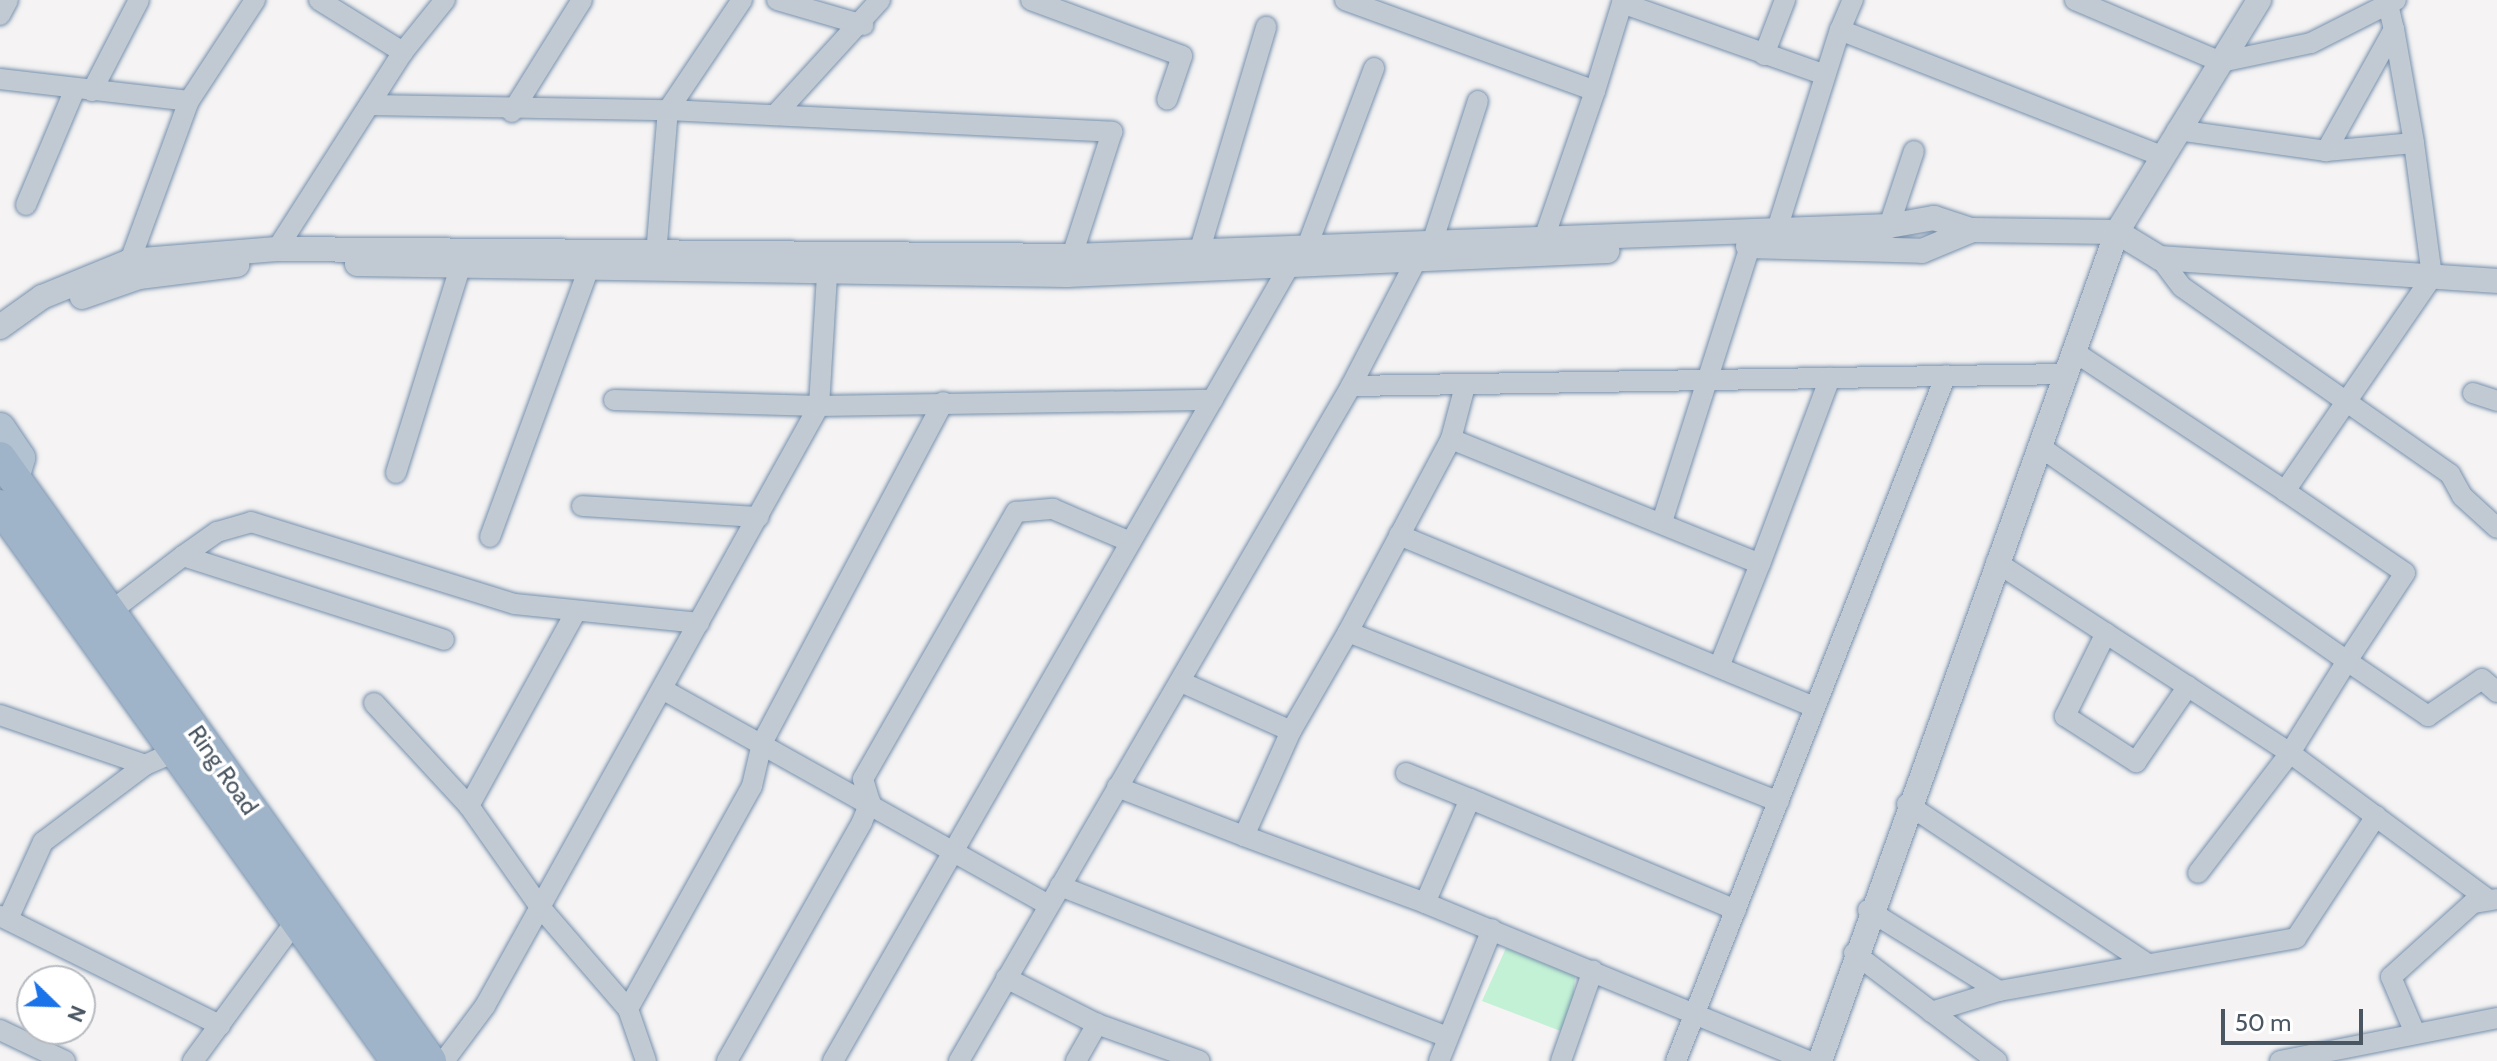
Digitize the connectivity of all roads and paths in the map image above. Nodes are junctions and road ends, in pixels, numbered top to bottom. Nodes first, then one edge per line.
1 (8, 0) edge
2 (139, 0) edge
3 (255, 0) edge
4 (319, 0) edge
5 (445, 0) edge
6 (582, 0) edge
7 (742, 0) edge
8 (777, 0) edge
9 (880, 0) edge
10 (1031, 0) edge
11 (1345, 0) edge
12 (1785, 0) edge
13 (1853, 0) edge
14 (2075, 0) edge
15 (2259, 0) edge
16 (1622, 2) edge
17 (2392, 2) edge
18 (812, 5) edge
19 (0, 15) edge
20 (863, 25) junction
21 (1266, 27) dead end
22 (2394, 29) junction
23 (1840, 30) junction
24 (403, 52) junction
25 (1764, 55) junction
26 (2221, 62) junction
27 (1374, 68) dead end
28 (1825, 75) junction
29 (0, 79) edge
30 (84, 90) junction
31 (1595, 91) junction
32 (1167, 100) dead end
33 (189, 101) junction
34 (1478, 101) dead end
35 (370, 105) junction
36 (668, 110) junction
37 (512, 112) junction
38 (775, 115) junction
39 (2177, 130) junction
40 (2414, 143) junction
41 (1914, 151) dead end
42 (2326, 151) junction
43 (2162, 156) junction
44 (26, 205) dead end
45 (2117, 232) junction
46 (1544, 238) junction
47 (1764, 238) junction
48 (1888, 238) junction
49 (1308, 244) junction
50 (1475, 248) junction
51 (277, 249) junction
52 (1200, 249) junction
53 (1426, 249) junction
54 (656, 255) junction
55 (1072, 256) junction
56 (2160, 258) junction
57 (200, 260) junction
58 (1291, 263) junction
59 (460, 267) junction
60 (130, 270) junction
61 (588, 270) junction
62 (827, 274) junction
63 (2432, 277) junction
64 (2497, 281) edge
65 (9, 320) edge
66 (2073, 351) junction
67 (2065, 374) junction
68 (1713, 375) junction
69 (1946, 375) junction
70 (1830, 378) junction
71 (1351, 386) junction
72 (1465, 386) junction
73 (2473, 393) dead end
74 (614, 400) dead end
75 (1213, 400) junction
76 (2497, 401) edge
77 (943, 402) junction
78 (2348, 402) junction
79 (819, 406) junction
80 (0, 428) edge
81 (1451, 439) junction
82 (2039, 446) junction
83 (396, 473) dead end
84 (5, 481) edge
85 (2285, 491) junction
86 (582, 506) dead end
87 (759, 517) junction
88 (1662, 522) junction
89 (2497, 528) edge
90 (1399, 535) junction
91 (490, 537) dead end
92 (1128, 541) junction
93 (183, 556) junction
94 (1996, 562) junction
95 (1760, 564) junction
96 (110, 612) junction
97 (575, 613) junction
98 (699, 623) junction
99 (1348, 632) junction
100 (2106, 633) junction
101 (444, 640) dead end
102 (2347, 661) junction
103 (1719, 667) junction
104 (1181, 682) junction
105 (2188, 686) junction
106 (662, 689) junction
107 (2497, 692) edge
108 (374, 703) dead end
109 (1815, 707) junction
110 (0, 715) edge
111 (1291, 731) junction
112 (762, 743) junction
113 (189, 745) junction
114 (2290, 753) junction
115 (145, 765) junction
116 (1406, 773) dead end
117 (1117, 787) junction
118 (1470, 799) junction
119 (870, 802) junction
120 (1779, 802) junction
121 (1907, 804) junction
122 (469, 806) junction
123 (2376, 816) junction
124 (1244, 836) junction
125 (952, 849) junction
126 (2198, 873) dead end
127 (1060, 886) junction
128 (2493, 900) edge
129 (1425, 903) junction
130 (1049, 905) junction
131 (540, 907) junction
132 (1736, 910) junction
133 (1868, 910) junction
134 (4, 918) edge
135 (296, 921) junction
136 (1492, 929) junction
137 (1854, 953) junction
138 (2146, 963) junction
139 (1593, 970) junction
140 (1006, 978) junction
141 (1999, 991) junction
142 (628, 1009) junction
143 (1697, 1011) junction
144 (1931, 1012) junction
145 (2497, 1018) edge
146 (1097, 1024) junction
147 (220, 1025) junction
148 (0, 1030) edge
149 (2415, 1033) junction
150 (1448, 1037) junction
151 (65, 1061) edge
152 (193, 1061) edge
153 (397, 1061) edge
154 (430, 1061) edge
155 (444, 1061) edge
156 (646, 1061) edge
157 (727, 1061) edge
158 (833, 1061) edge
159 (959, 1061) edge
160 (1076, 1061) edge
161 (1200, 1061) edge
162 (1439, 1061) edge
163 (1561, 1061) edge
164 (1676, 1061) edge
165 (1808, 1061) edge
166 (1820, 1061) edge
167 (1997, 1061) edge
168 (2280, 1061) edge

1 - 19 street
2 - 30 street
3 - 33 street
4 - 24 street
5 - 24 street
6 - 37 street
7 - 36 street
8 - 18 street
9 - 20 street
10 - 32 street
11 - 31 street
12 - 25 street
13 - 23 street
14 - 26 street
15 - 26 street
16 - 25 street
16 - 31 street
17 - 22 street
17 - 26 street
18 - 20 street
20 - 38 street
21 - 52 street
22 - 40 street
22 - 42 street
23 - 28 street
23 - 43 street
24 - 35 street
25 - 28 street
26 - 39 street
27 - 49 street
28 - 47 street
29 - 30 street
30 - 33 street
30 - 44 street
31 - 46 street
33 - 60 street
34 - 53 street
35 - 37 street
35 - 51 street
36 - 37 street
36 - 38 street
36 - 54 street
38 - 55 street
39 - 42 street
39 - 43 street
40 - 42 street
40 - 63 street
41 - 48 street
43 - 45 street
45 - 48 street
45 - 56 street
45 - 66 street
46 - 47 street
46 - 50 street
47 - 48 street
47 - 50 street
47 - 68 street
49 - 52 street
49 - 53 street
50 - 53 street
51 - 54 street
51 - 57 street
52 - 55 street
53 - 58 street
53 - 71 street
54 - 55 street
56 - 63 street
56 - 78 street
57 - 59 street
57 - 60 street
58 - 62 street
58 - 75 street
59 - 61 street
59 - 83 street
60 - 65 street
61 - 62 street
61 - 91 street
62 - 79 street
63 - 64 street
63 - 78 street
66 - 67 street
66 - 85 street
67 - 69 street
67 - 82 street
68 - 70 street
68 - 72 street
68 - 88 street
69 - 70 street
69 - 109 street
70 - 95 street
71 - 72 street
71 - 104 street
72 - 81 street
73 - 76 street
74 - 79 street
75 - 77 street
75 - 92 street
77 - 79 street
77 - 112 street
78 - 85 street
78 - 89 street
79 - 87 street
80 - 84 main road
81 - 88 street
81 - 90 street
82 - 94 street
82 - 102 street
84 - 96 highway, Ring Road
84 - 113 highway, Ring Road
85 - 102 street
86 - 87 street
87 - 98 street
88 - 95 street
90 - 99 street
90 - 103 street
92 - 119 street
92 - 125 street
93 - 96 street
93 - 97 street
93 - 101 street
94 - 100 street
94 - 121 street
95 - 103 street
96 - 113 highway, Ring Road
97 - 98 street
97 - 122 street
98 - 106 street
99 - 111 street
99 - 120 street
100 - 105 street
100 - 105 street
102 - 107 street
102 - 114 street
103 - 109 street
104 - 111 street
104 - 117 street
105 - 114 street
106 - 112 street
106 - 131 street
108 - 122 street
109 - 120 street
110 - 115 street
111 - 124 street
112 - 119 street
112 - 142 street
113 - 115 street
113 - 135 highway, Ring Road
113 - 154 highway, Ring Road
114 - 123 street
114 - 126 street
115 - 134 street
116 - 118 street
117 - 124 street
117 - 127 street
118 - 129 street
118 - 132 street
119 - 125 street
119 - 157 street
120 - 132 street
121 - 133 street
121 - 138 street
122 - 131 street
123 - 128 street
123 - 138 street
124 - 129 street
125 - 130 street
125 - 158 street
127 - 130 street
127 - 150 street
128 - 149 street
129 - 136 street
130 - 140 street
131 - 142 street
131 - 155 street
132 - 143 street
133 - 137 street
133 - 141 street
134 - 147 street
135 - 147 street
135 - 153 highway, Ring Road
136 - 139 street
136 - 150 street
137 - 144 street
137 - 166 street
138 - 141 street
139 - 143 street
139 - 163 street
140 - 146 street
140 - 159 street
141 - 144 street
142 - 156 street
143 - 164 street
143 - 165 street
144 - 167 street
145 - 149 street
146 - 160 street
146 - 161 street
147 - 152 street
148 - 151 street
149 - 168 street
150 - 162 street

